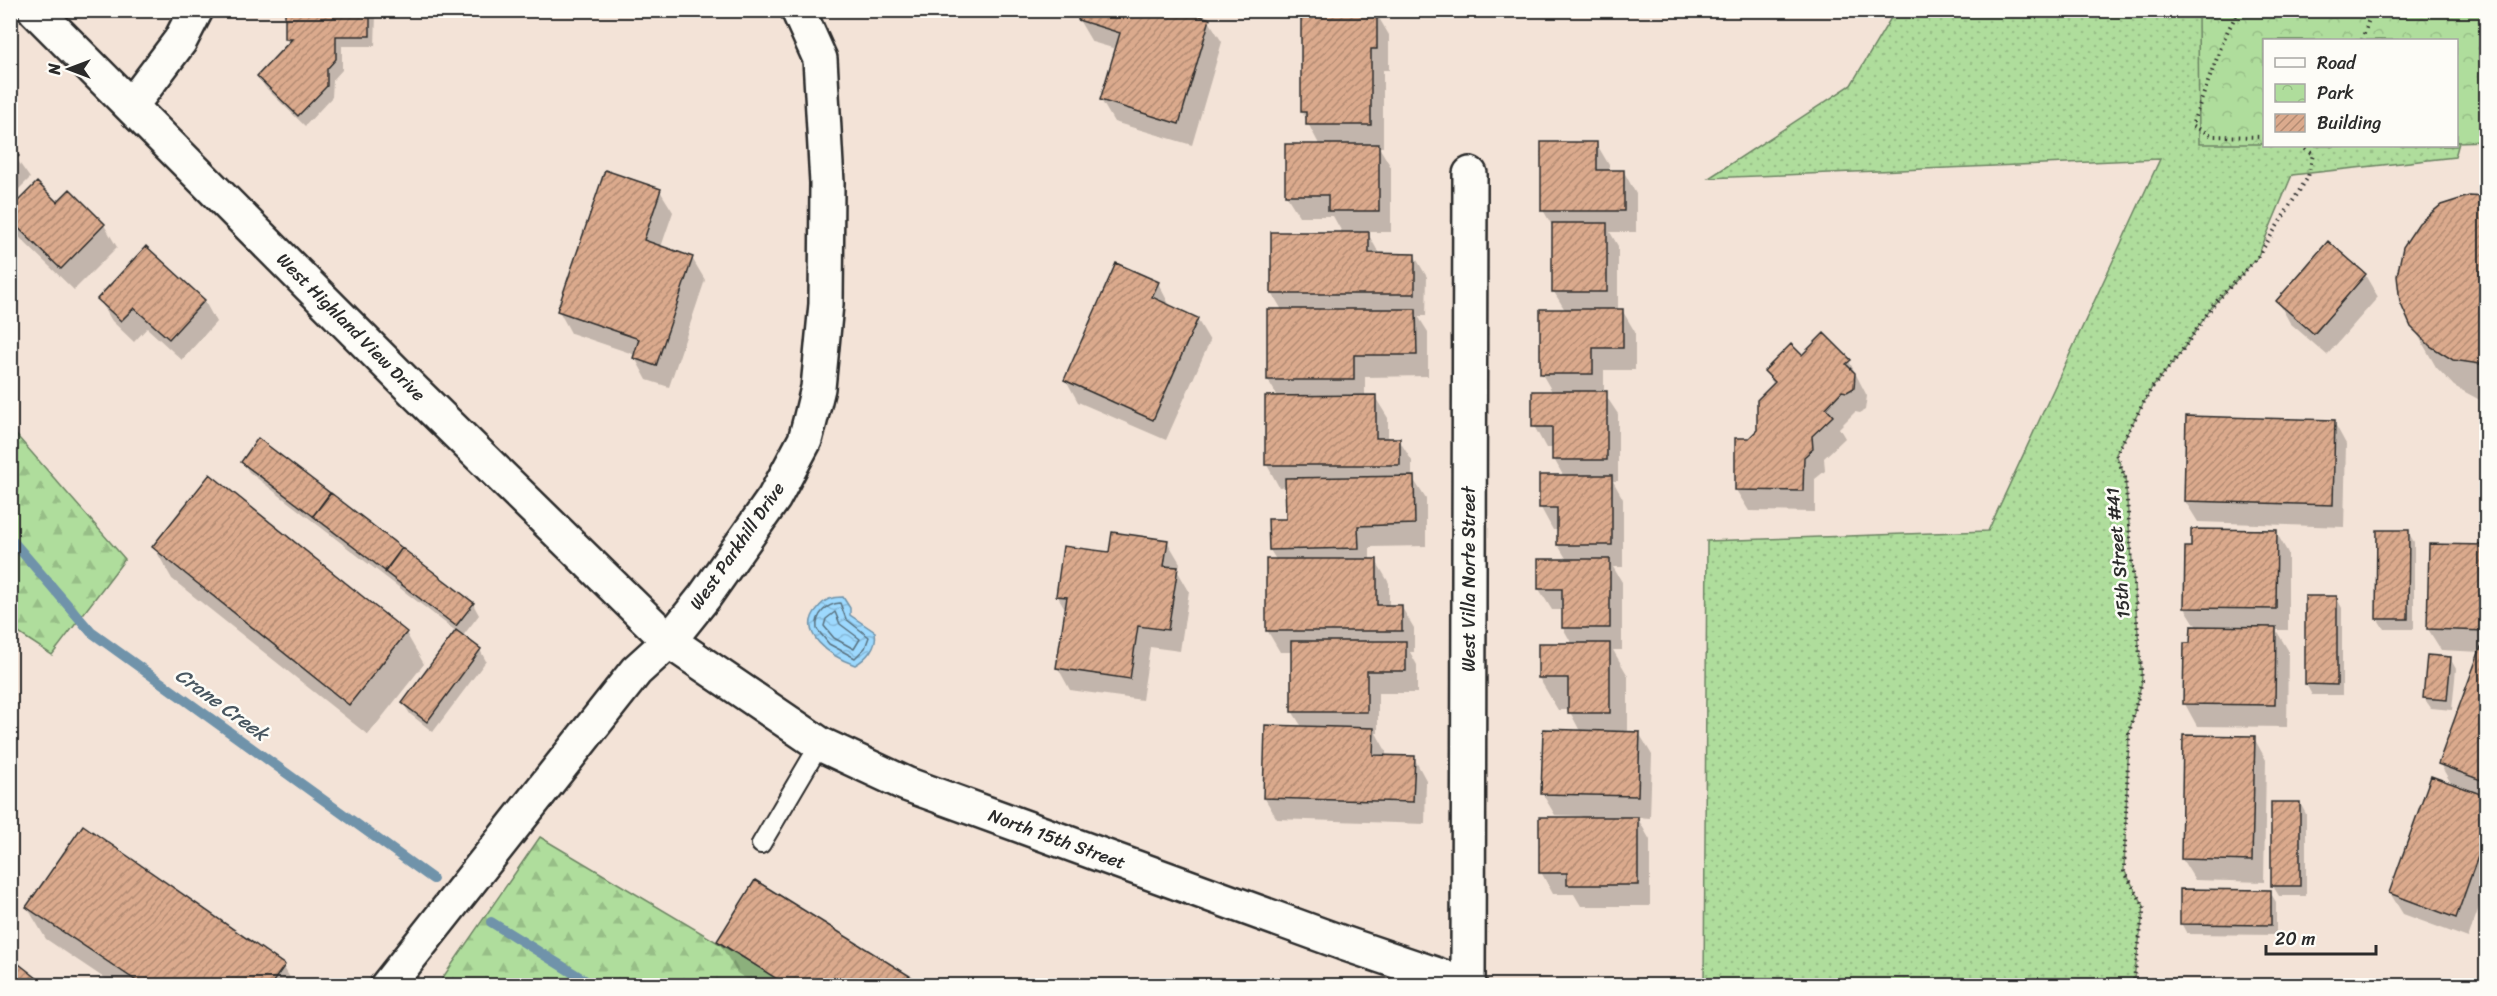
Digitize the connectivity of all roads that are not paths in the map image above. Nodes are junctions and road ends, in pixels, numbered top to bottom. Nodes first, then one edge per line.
1 (34, 10) edge
2 (196, 10) edge
3 (798, 10) edge
4 (131, 106) junction
5 (1470, 174) dead end
6 (669, 641) junction
7 (820, 744) junction
8 (761, 844) dead end
9 (1469, 985) edge
10 (387, 986) edge

1 - 4 street, West Highland View Drive
2 - 4 street
3 - 6 street, West Parkhill Drive
4 - 6 street, West Highland View Drive
5 - 9 street, West Villa Norte Street
6 - 7 street, North 15th Street
6 - 10 street, West Parkhill Drive
7 - 8 lane
7 - 9 street, North 15th Street

